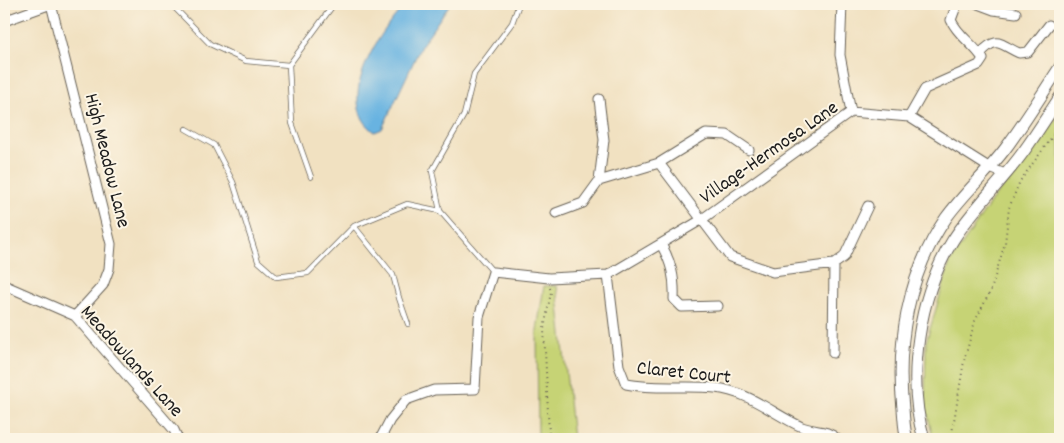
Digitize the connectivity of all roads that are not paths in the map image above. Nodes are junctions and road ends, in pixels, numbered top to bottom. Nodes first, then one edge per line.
1 (51, 4) edge
2 (171, 4) edge
3 (334, 4) edge
4 (520, 4) edge
5 (842, 4) edge
6 (957, 4) edge
7 (978, 4) edge
8 (1016, 14) dead end
9 (4, 21) edge
10 (1049, 25) dead end
11 (980, 54) junction
12 (289, 65) junction
13 (1060, 67) edge
14 (1060, 97) edge
15 (600, 99) dead end
16 (851, 112) junction
17 (909, 116) junction
18 (186, 129) dead end
19 (749, 150) dead end
20 (659, 163) junction
21 (990, 168) junction
22 (1005, 174) junction
23 (311, 177) dead end
24 (599, 181) junction
25 (868, 206) dead end
26 (440, 212) junction
27 (556, 213) dead end
28 (701, 220) junction
29 (354, 226) junction
30 (661, 244) junction
31 (834, 264) junction
32 (493, 272) junction
33 (608, 275) junction
34 (4, 285) edge
35 (718, 306) dead end
36 (75, 316) junction
37 (408, 324) dead end
38 (833, 353) dead end
39 (178, 439) edge
40 (380, 439) edge
41 (837, 439) edge
42 (907, 439) edge
43 (924, 439) edge

1 - 9 street
1 - 36 street, High Meadow Lane
2 - 12 lane
3 - 12 lane
4 - 26 lane
5 - 16 street
6 - 11 street
7 - 8 street
10 - 11 street
11 - 17 street
12 - 23 lane
13 - 21 street
14 - 22 street
15 - 24 street
16 - 17 street, Village-Hermosa Lane
16 - 28 street, Village-Hermosa Lane
17 - 21 street, Village-Hermosa Lane
18 - 29 lane
19 - 20 street
20 - 24 street
20 - 28 street
21 - 22 street, Village-Hermosa Lane
21 - 42 street
22 - 43 street
24 - 27 street
25 - 31 street
26 - 29 lane
26 - 32 lane
28 - 30 street, Village-Hermosa Lane
28 - 31 street
29 - 37 lane
30 - 33 street, Village-Hermosa Lane
30 - 35 street
31 - 38 street
32 - 33 street, Village-Hermosa Lane
32 - 40 street
33 - 41 street, Claret Court
34 - 36 street, Meadowlands Lane
36 - 39 street, Meadowlands Lane

